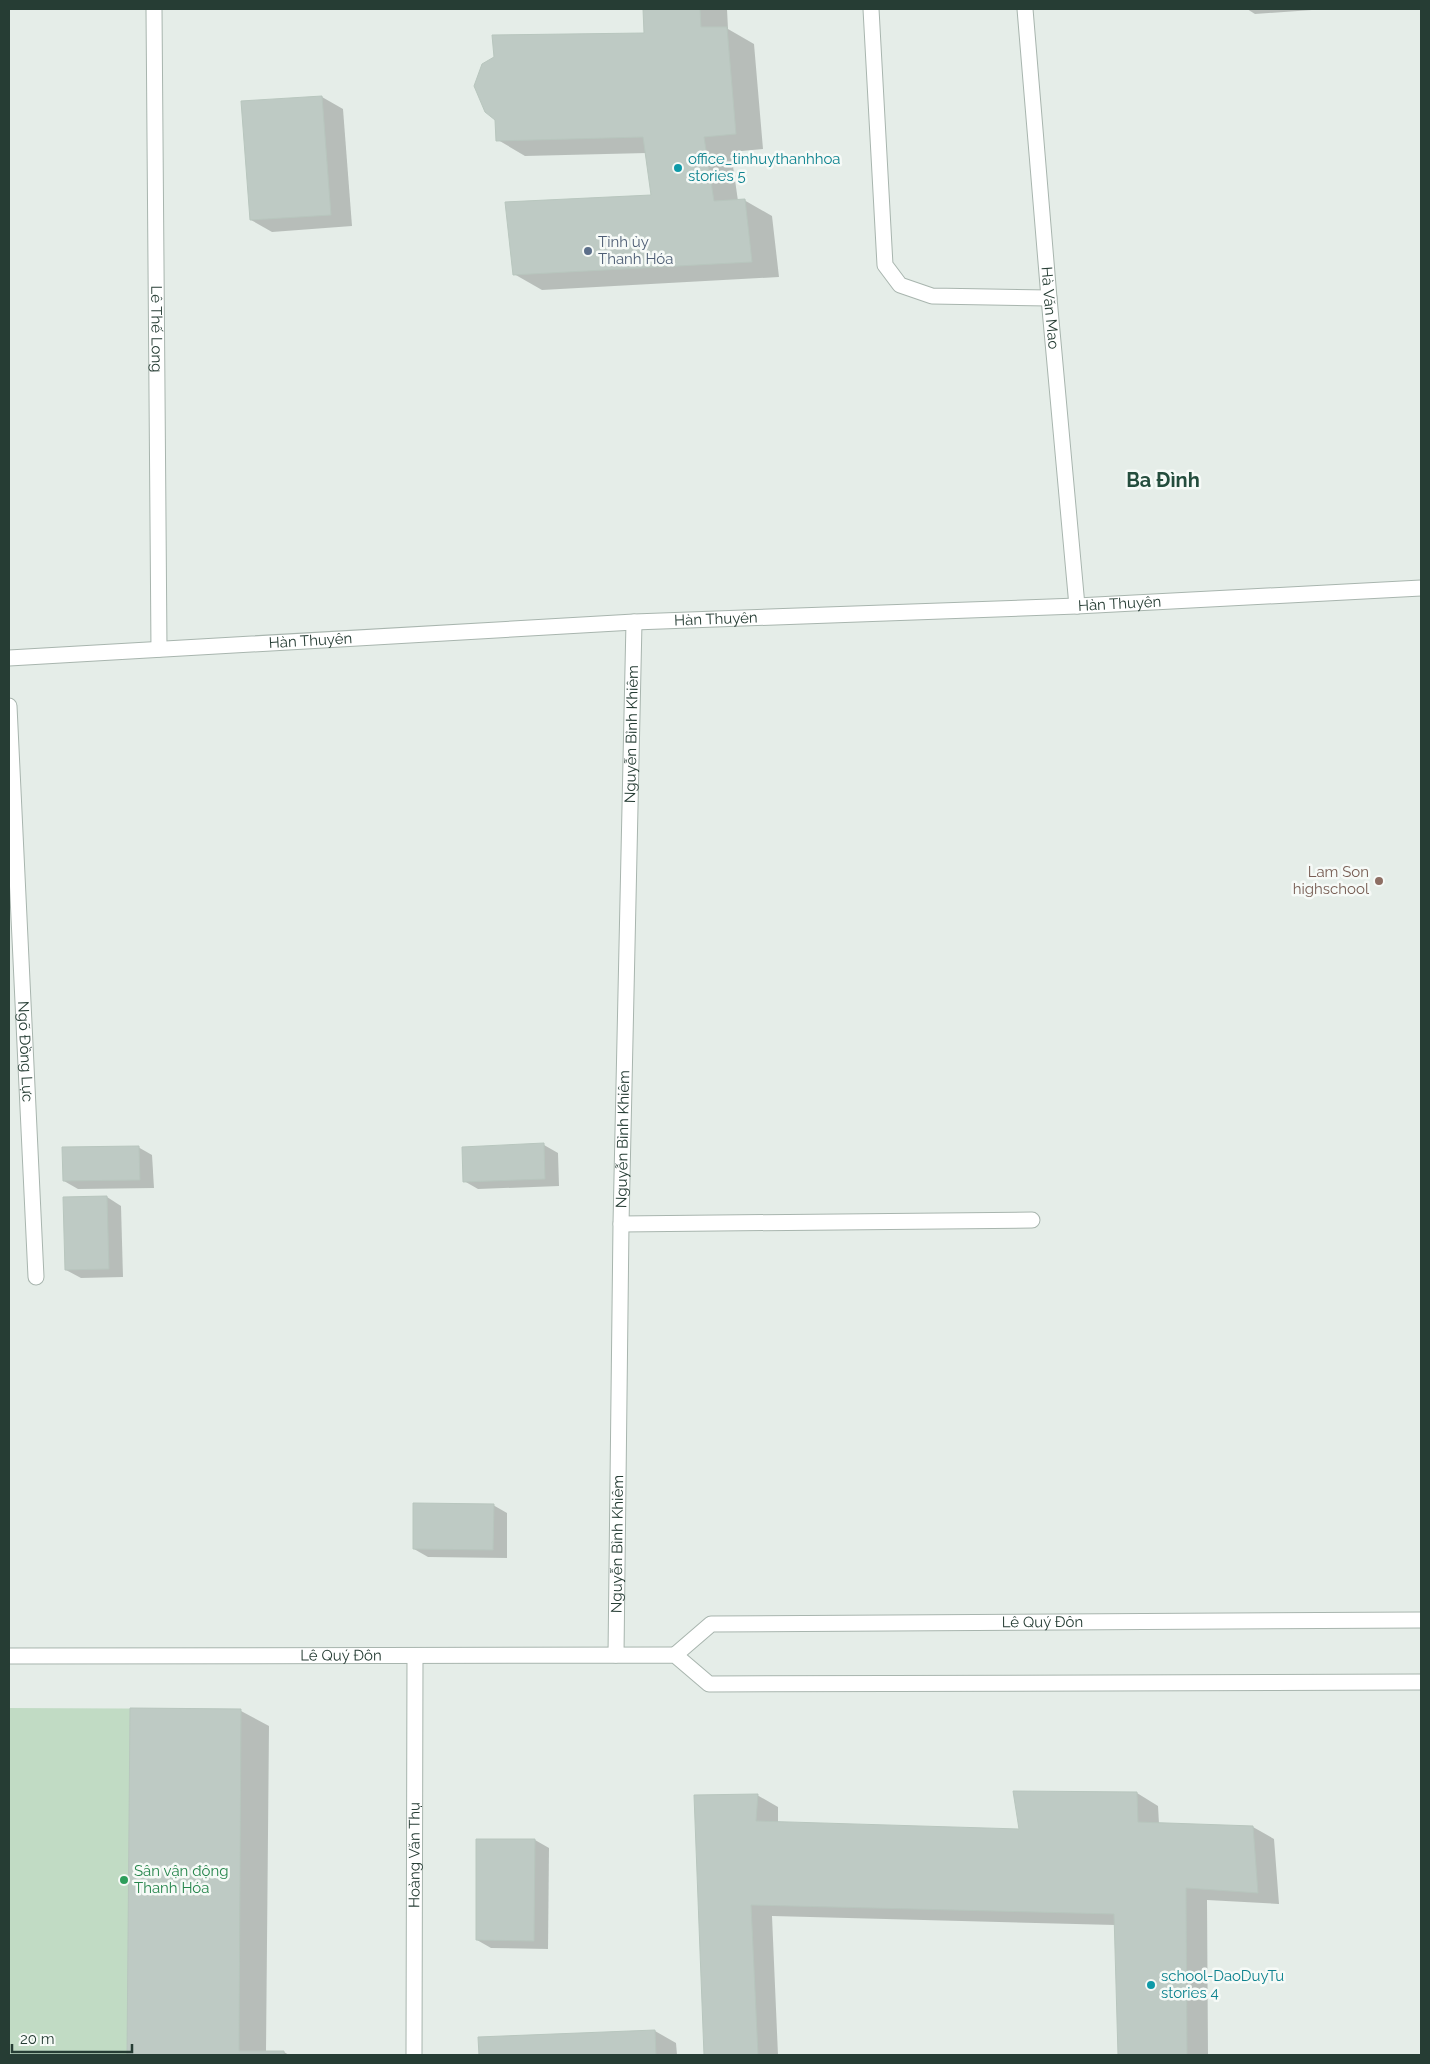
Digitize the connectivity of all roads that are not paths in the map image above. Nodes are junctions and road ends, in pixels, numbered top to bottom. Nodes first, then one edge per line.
1 (154, 9) edge
2 (871, 9) edge
3 (1025, 9) edge
4 (1048, 298) junction
5 (1421, 588) edge
6 (1077, 606) junction
7 (634, 622) junction
8 (159, 649) junction
9 (9, 658) edge
10 (9, 706) edge
11 (1032, 1220) dead end
12 (621, 1224) junction
13 (36, 1277) dead end
14 (1421, 1620) edge
15 (616, 1655) junction
16 (675, 1655) junction
17 (9, 1656) edge
18 (415, 1656) junction
19 (1421, 1682) edge
20 (414, 2055) edge

1 - 8 street, Lê Thế Long
2 - 4 street
3 - 4 street, Hà Văn Mao
4 - 6 street, Hà Văn Mao
5 - 6 street, Hàn Thuyên
6 - 7 street, Hàn Thuyên
7 - 8 street, Hàn Thuyên
7 - 12 street, Nguyễn Bỉnh Khiêm
8 - 9 street, Hàn Thuyên
10 - 13 street, Ngõ Đồng Lực
11 - 12 street
12 - 15 street, Nguyễn Bỉnh Khiêm
14 - 16 street, Lê Quý Đôn
15 - 16 street, Lê Quý Đôn
15 - 18 street, Lê Quý Đôn
16 - 19 street
17 - 18 street, Lê Quý Đôn
18 - 20 street, Hoàng Văn Thụ

